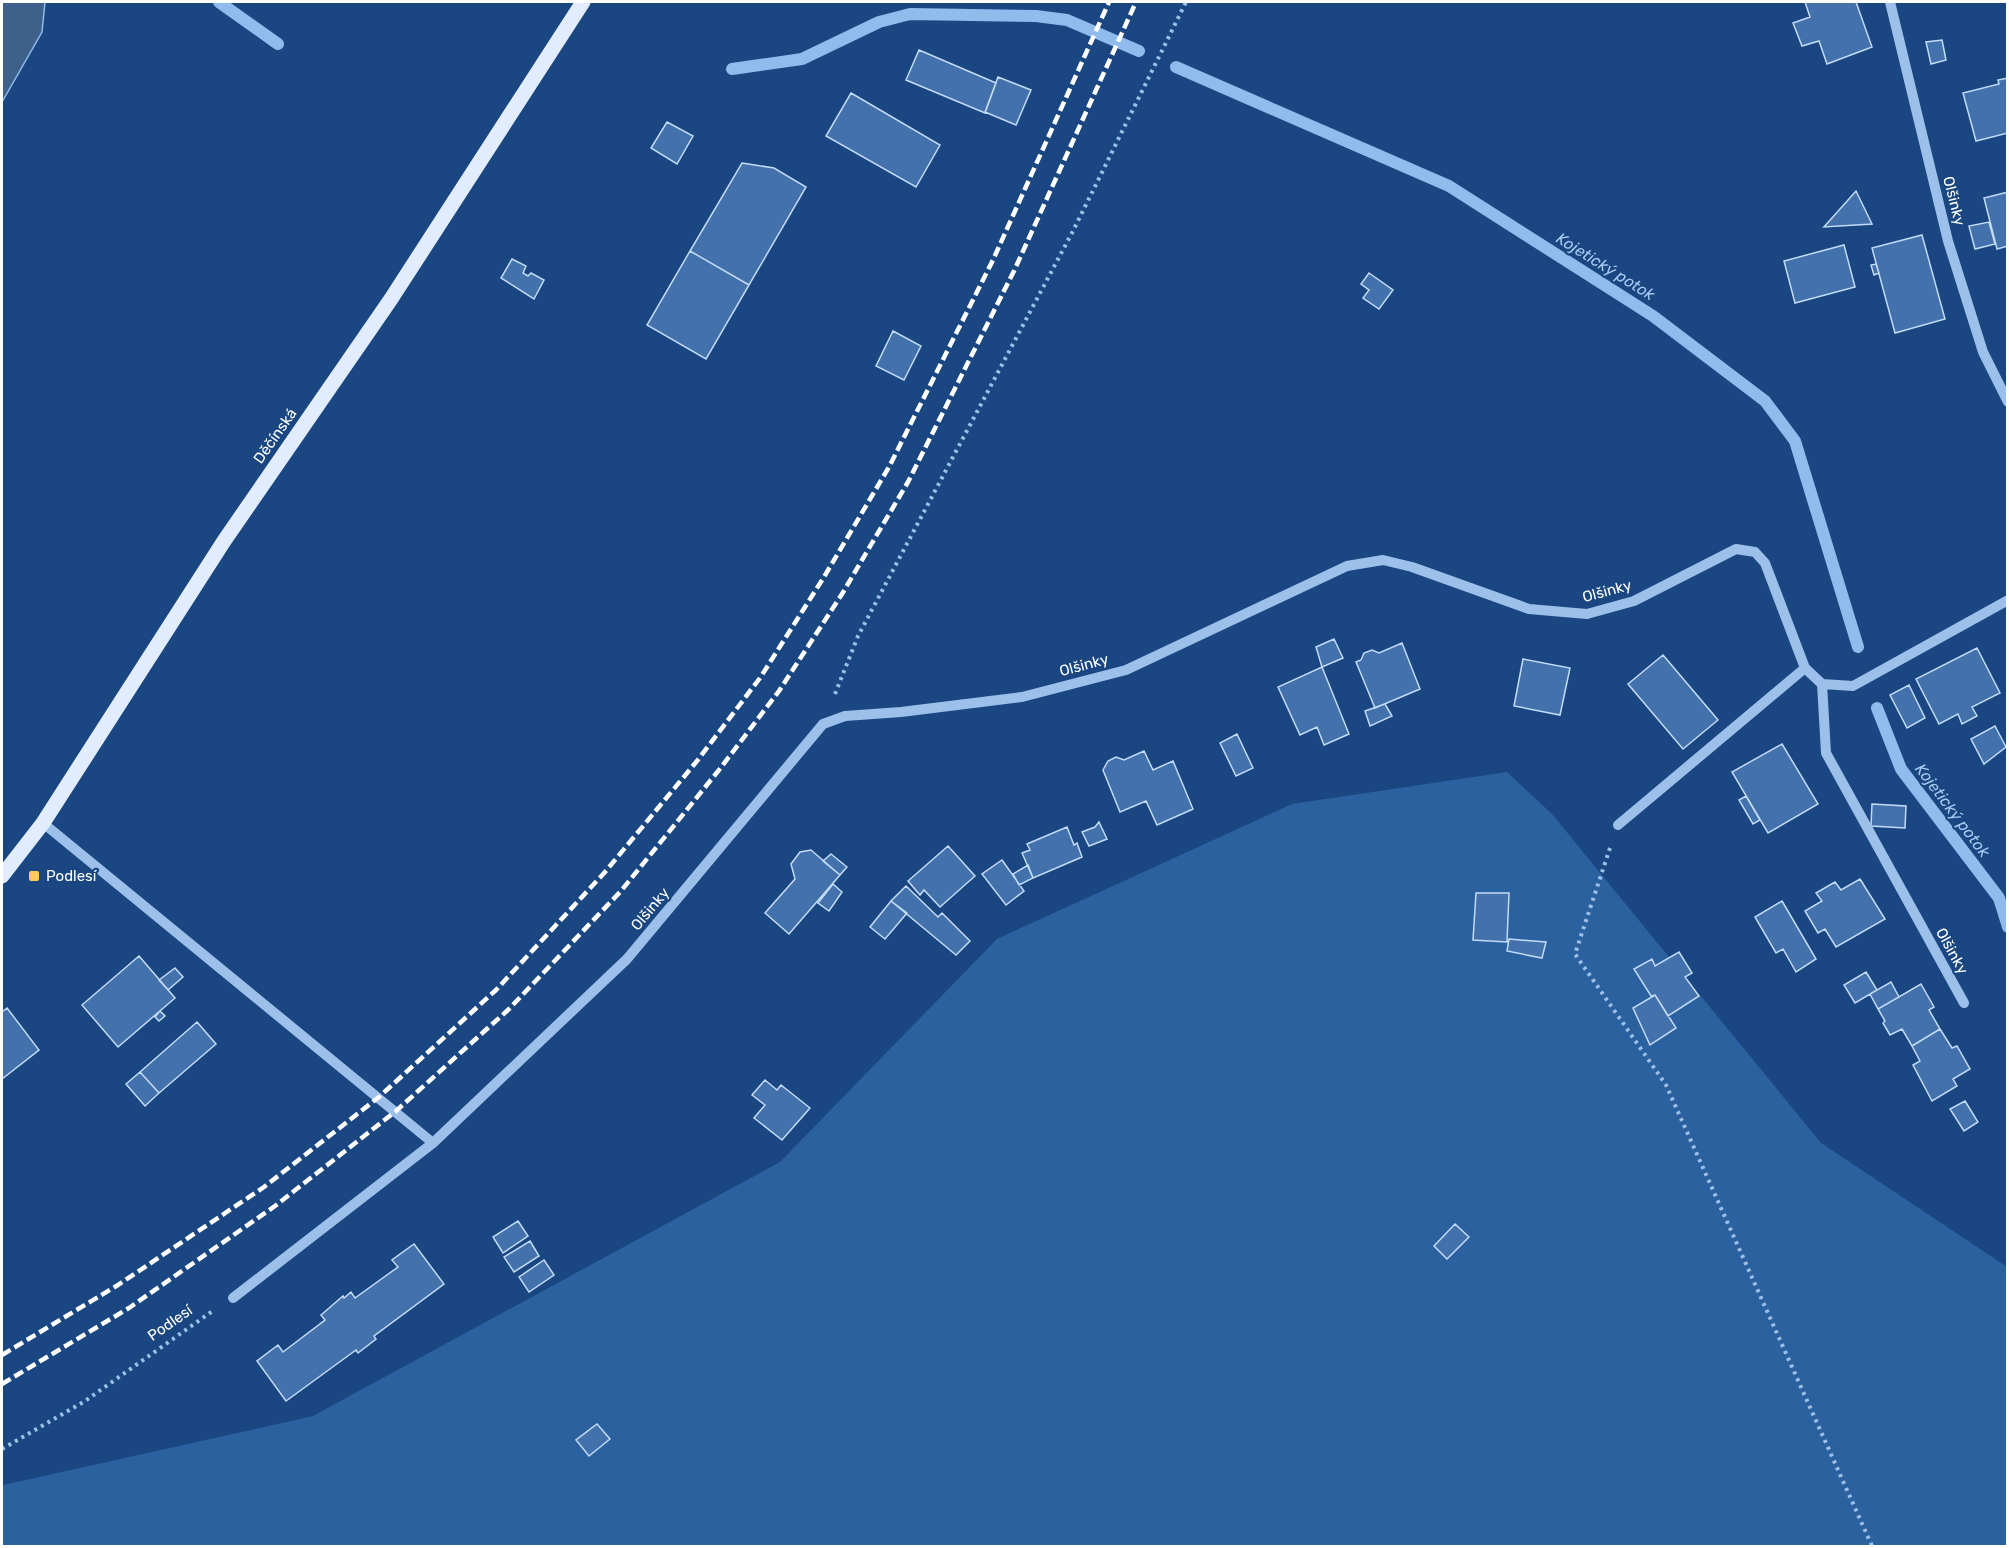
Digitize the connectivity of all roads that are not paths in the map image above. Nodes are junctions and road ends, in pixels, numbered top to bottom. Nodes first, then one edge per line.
1 (1890, 2) edge
2 (579, 8) edge
3 (2007, 402) edge
4 (2007, 600) edge
5 (1805, 668) junction
6 (1822, 684) junction
7 (43, 823) junction
8 (1618, 825) road end
9 (2, 876) edge
10 (1964, 1003) dead end
11 (433, 1143) junction
12 (233, 1298) road end

1 - 3 street, Olšinky
2 - 7 main road, Děčínská
4 - 6 street
5 - 6 street, Olšinky
5 - 8 street
5 - 11 street, Olšinky
6 - 10 street, Olšinky
7 - 9 main road, Děčínská
7 - 11 street
11 - 12 street

